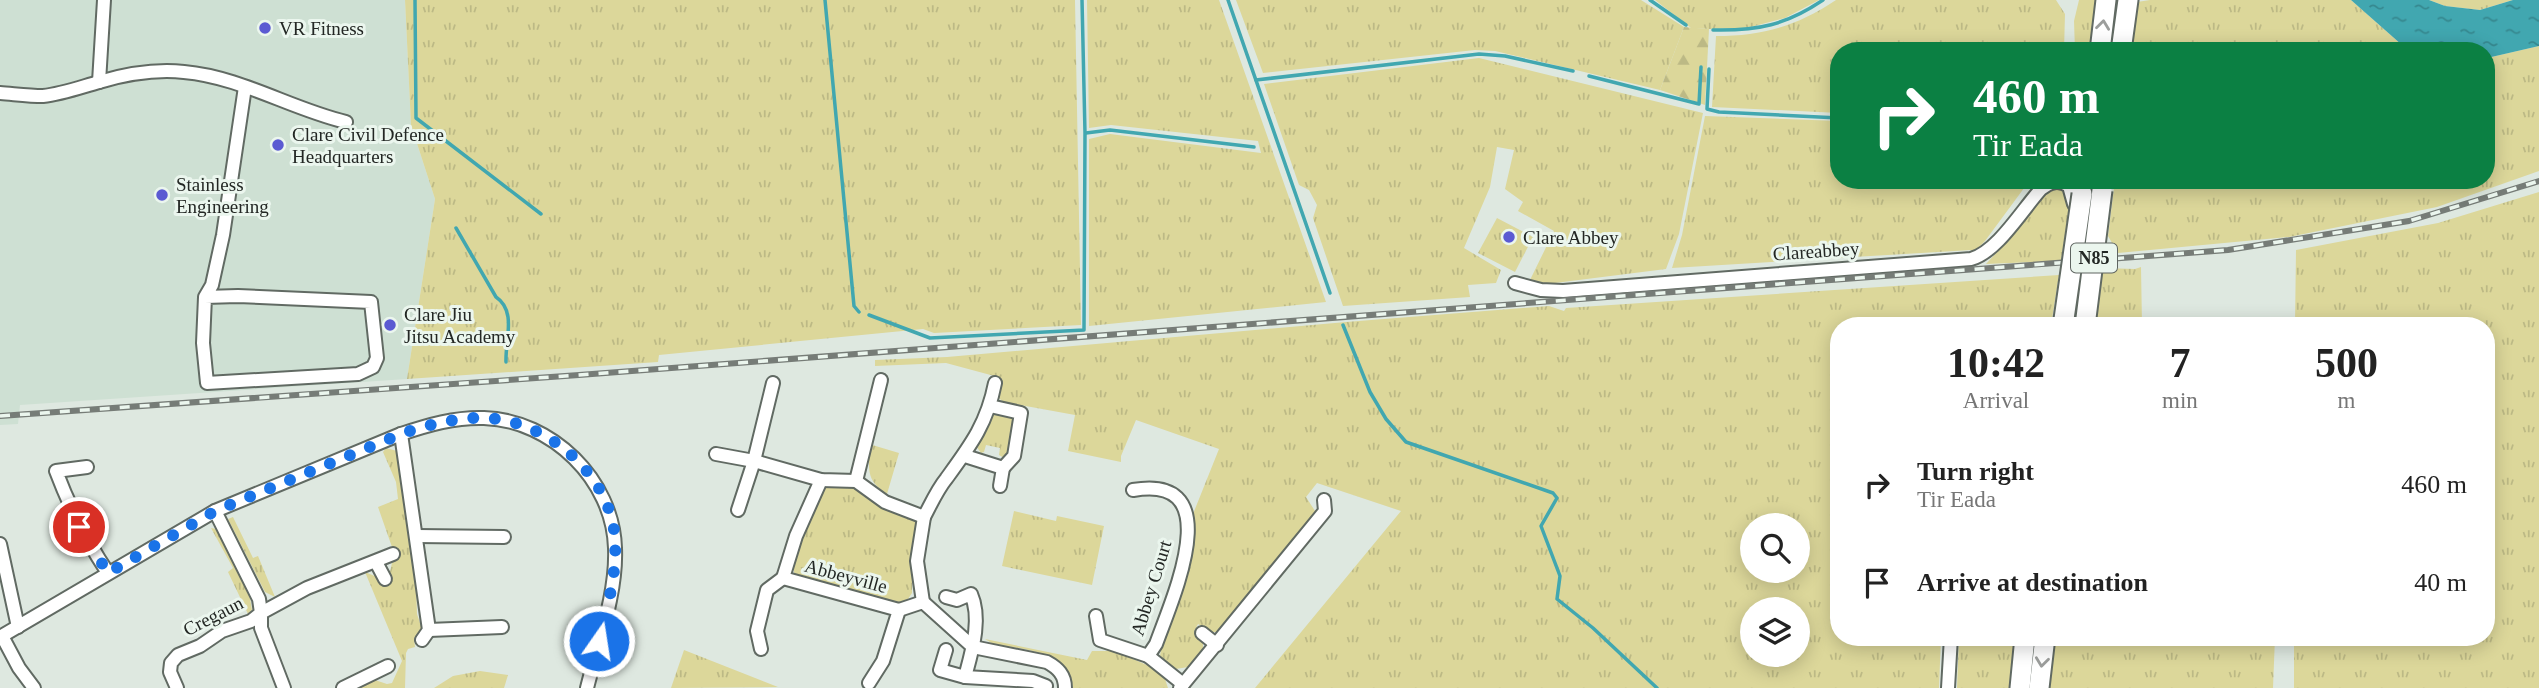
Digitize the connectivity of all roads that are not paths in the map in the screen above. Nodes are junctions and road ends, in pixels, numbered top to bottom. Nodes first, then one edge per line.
1 (104, 0) edge
2 (2106, 0) edge
3 (2128, 0) edge
4 (2101, 42) edge
5 (2122, 42) edge
6 (99, 82) junction
7 (246, 87) junction
8 (0, 93) edge
9 (346, 122) dead end
10 (2040, 189) edge
11 (2102, 189) edge
12 (2080, 193) edge
13 (1515, 283) dead end
14 (205, 297) junction
15 (2064, 317) edge
16 (2086, 317) edge
17 (881, 380) dead end
18 (773, 383) dead end
19 (995, 383) dead end
20 (990, 407) junction
21 (401, 434) junction
22 (716, 454) dead end
23 (965, 456) junction
24 (754, 461) junction
25 (87, 467) dead end
26 (1003, 468) junction
27 (821, 480) junction
28 (856, 481) junction
29 (1000, 486) dead end
30 (1133, 490) dead end
31 (1324, 500) dead end
32 (738, 510) dead end
33 (215, 511) junction
34 (924, 517) junction
35 (417, 536) junction
36 (504, 537) dead end
37 (0, 544) edge
38 (393, 555) dead end
39 (376, 562) junction
40 (108, 573) junction
41 (783, 578) junction
42 (385, 579) dead end
43 (946, 597) dead end
44 (923, 602) junction
45 (6, 610) edge
46 (899, 610) junction
47 (261, 613) junction
48 (1096, 616) dead end
49 (18, 627) junction
50 (502, 627) dead end
51 (1202, 633) dead end
52 (1, 636) edge
53 (1217, 645) junction
54 (1950, 646) edge
55 (2024, 646) edge
56 (2044, 646) edge
57 (973, 648) junction
58 (761, 649) dead end
59 (946, 650) dead end
60 (1148, 656) junction
61 (388, 666) dead end
62 (965, 677) junction
63 (869, 683) dead end
64 (1046, 686) dead end
65 (1181, 686) edge
66 (34, 688) edge
67 (177, 688) edge
68 (284, 688) edge
69 (343, 688) edge
70 (587, 688) edge
71 (1065, 688) edge
72 (1948, 688) edge
73 (2020, 688) edge
74 (2039, 688) edge

1 - 6 street
4 -> 2 main road
3 - 5 main road
6 - 7 street
6 - 8 street
7 - 9 street
7 - 14 street
10 - 13 street, Clareabbey
11 - 16 main road, N85, bridge
12 - 15 main road, N85, bridge
14 - 14 street
17 - 28 street
18 - 24 street
19 - 20 street
20 - 23 street
20 - 26 street
21 - 33 street
21 - 35 street
21 - 70 street
22 - 24 street
23 - 26 street
23 - 34 street
24 - 27 street
24 - 32 street
25 - 40 street
26 - 29 street
27 - 28 street
27 - 41 street, Abbeyville
28 - 34 street
30 - 60 street, Abbey Court
31 - 53 street, Abbey Court
33 - 40 street
33 - 47 street, Cregaun
34 - 44 street
35 - 36 street
35 - 50 street
37 - 45 street
38 - 39 street, Cregaun
39 - 42 street
39 - 47 street, Cregaun
40 - 49 street
41 - 46 street, Abbeyville
41 - 58 street, Abbeyville
43 - 57 street
44 - 46 street, Abbeyville
44 - 57 street
45 - 49 street
46 - 63 street, Abbeyville
47 - 67 street, Cregaun
47 - 68 street, Cregaun
48 - 60 street, Abbey Court
49 - 52 street
51 - 53 street
52 - 66 street
53 - 65 street, Abbey Court
54 - 72 street
55 - 73 main road
56 -> 74 main road
57 - 62 street
57 - 71 street
59 - 62 street
60 - 65 street, Abbey Court
61 - 69 street
62 - 64 street

